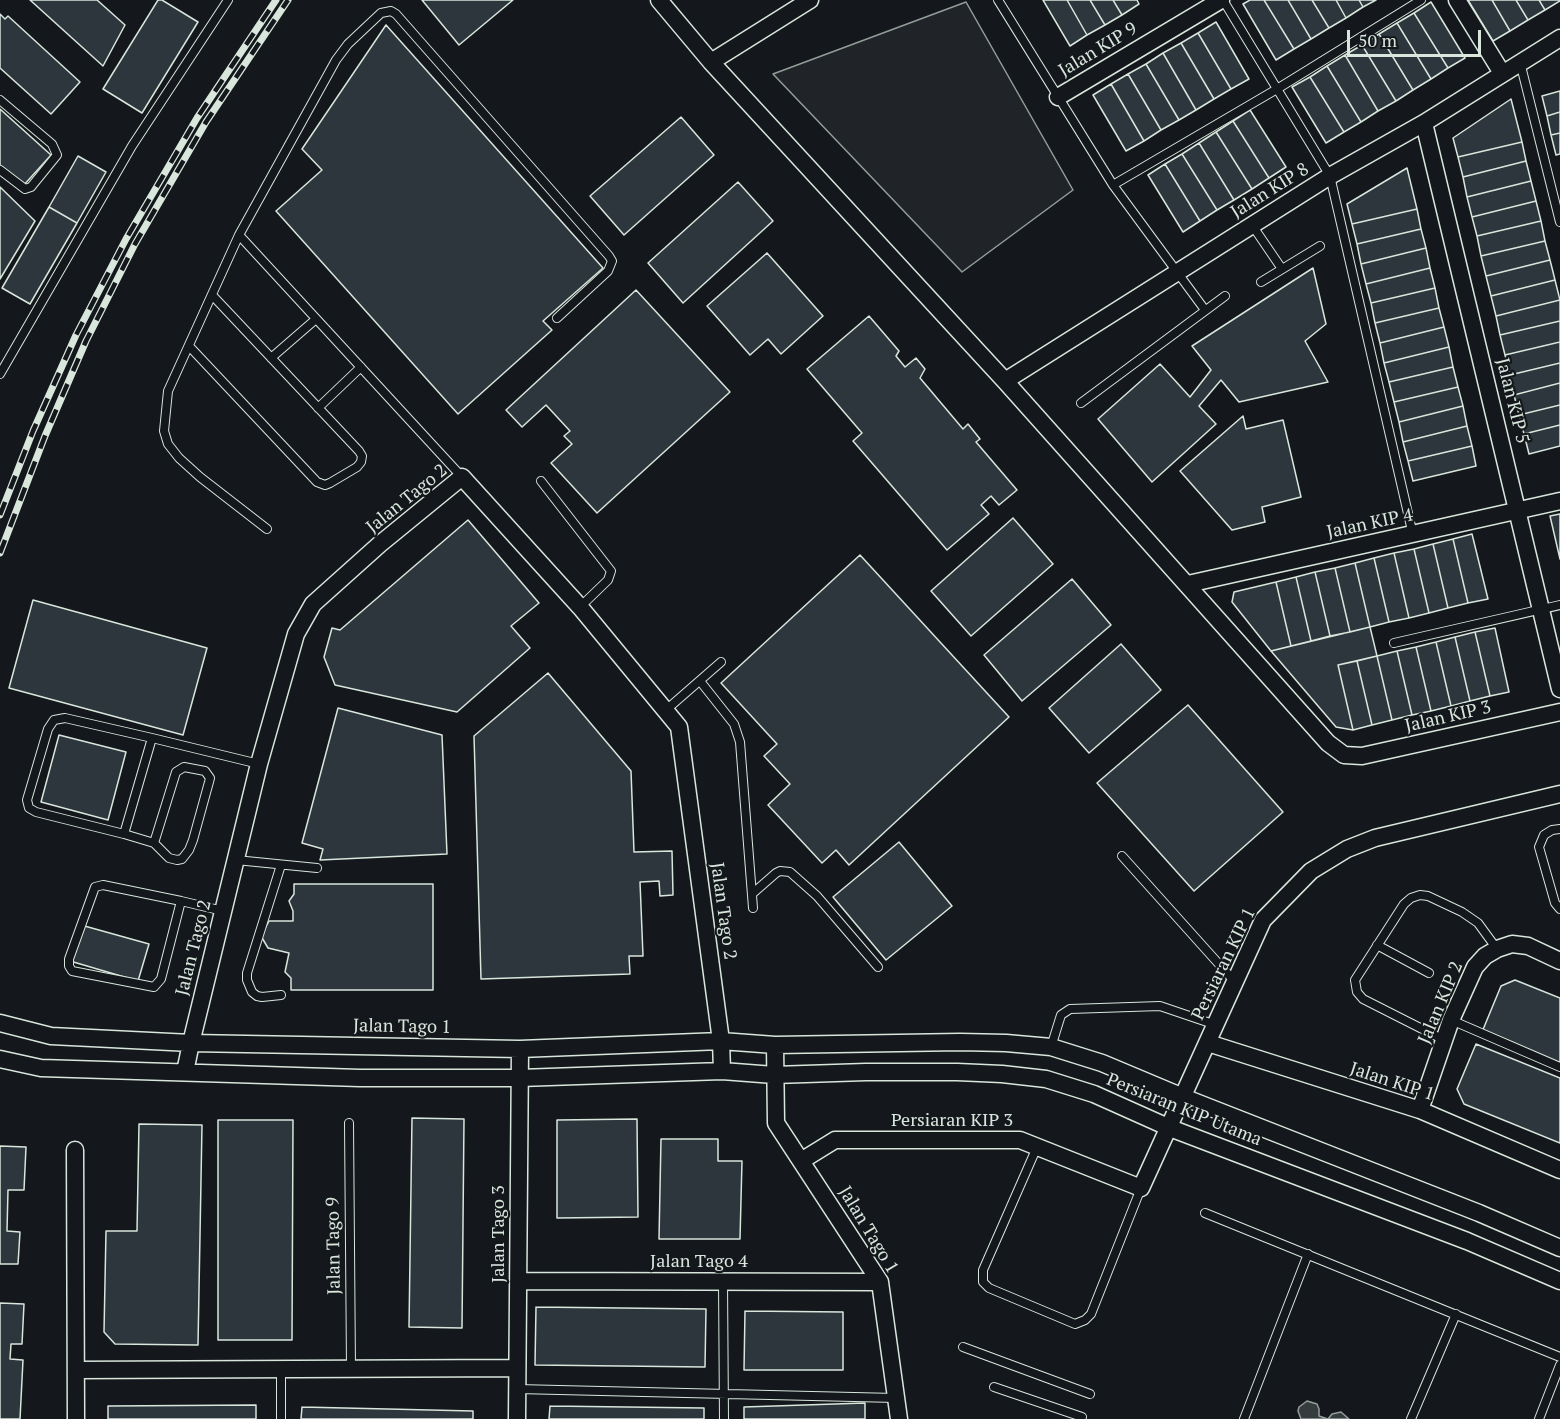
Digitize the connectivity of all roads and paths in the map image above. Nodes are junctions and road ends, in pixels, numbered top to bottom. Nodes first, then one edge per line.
1 (228, 0) edge
2 (659, 0) edge
3 (810, 0) edge
4 (998, 0) edge
5 (1222, 0) edge
6 (1421, 0) edge
7 (1457, 0) edge
8 (1560, 38) edge
9 (1520, 61) junction
10 (711, 62) junction
11 (1502, 73) junction
12 (1277, 89) junction
13 (1058, 97) junction
14 (0, 100) edge
15 (1424, 123) junction
16 (0, 170) edge
17 (1330, 176) junction
18 (1113, 185) junction
19 (1560, 222) edge
20 (1252, 225) junction
21 (239, 235) junction
22 (1320, 246) dead end
23 (1282, 269) junction
24 (1178, 272) junction
25 (1261, 282) dead end
26 (212, 295) junction
27 (1225, 296) dead end
28 (1205, 310) junction
29 (557, 318) dead end
30 (316, 319) junction
31 (189, 346) junction
32 (271, 358) junction
33 (361, 367) junction
34 (0, 374) edge
35 (1005, 381) junction
36 (1081, 403) dead end
37 (318, 408) junction
38 (462, 477) junction
39 (541, 481) dead end
40 (1560, 501) edge
41 (1518, 511) junction
42 (267, 528) dead end
43 (1413, 535) junction
44 (1188, 584) junction
45 (1560, 605) edge
46 (580, 607) junction
47 (1541, 609) junction
48 (1394, 643) dead end
49 (721, 662) dead end
50 (700, 681) junction
51 (1560, 689) edge
52 (666, 710) junction
53 (1560, 712) edge
54 (152, 738) junction
55 (259, 764) junction
56 (1560, 794) edge
57 (1560, 829) edge
58 (124, 834) junction
59 (154, 843) junction
60 (1122, 856) dead end
61 (236, 860) junction
62 (281, 865) junction
63 (316, 868) dead end
64 (752, 894) junction
65 (181, 901) junction
66 (753, 908) dead end
67 (1560, 909) edge
68 (224, 910) junction
69 (1377, 945) junction
70 (1497, 949) junction
71 (1560, 961) edge
72 (878, 967) dead end
73 (1429, 973) dead end
74 (1235, 982) junction
75 (281, 995) dead end
76 (1451, 1020) junction
77 (0, 1023) edge
78 (1216, 1025) junction
79 (1444, 1040) junction
80 (721, 1041) junction
81 (191, 1043) junction
82 (1208, 1043) junction
83 (775, 1045) junction
84 (1050, 1047) junction
85 (520, 1049) junction
86 (0, 1059) edge
87 (1560, 1067) edge
88 (722, 1071) junction
89 (185, 1072) junction
90 (774, 1075) junction
91 (520, 1078) junction
92 (1183, 1097) junction
93 (1420, 1110) junction
94 (349, 1123) dead end
95 (1170, 1128) junction
96 (1037, 1147) junction
97 (75, 1150) dead end
98 (801, 1161) junction
99 (1560, 1170) edge
100 (1141, 1188) junction
101 (1205, 1213) dead end
102 (1560, 1248) edge
103 (1308, 1254) junction
104 (518, 1281) junction
105 (723, 1281) junction
106 (1560, 1281) edge
107 (880, 1282) junction
108 (1456, 1314) junction
109 (963, 1347) dead end
110 (1560, 1357) edge
111 (1560, 1365) edge
112 (518, 1368) junction
113 (281, 1369) junction
114 (351, 1369) junction
115 (76, 1370) junction
116 (994, 1387) dead end
117 (517, 1389) junction
118 (724, 1394) junction
119 (1090, 1394) dead end
120 (896, 1398) junction
121 (1082, 1417) dead end
122 (76, 1419) edge
123 (281, 1419) edge
124 (517, 1419) edge
125 (724, 1419) edge
126 (899, 1419) edge
127 (1244, 1419) edge
128 (1411, 1419) edge
129 (1539, 1419) edge

1 - 34 lane
2 - 10 street
3 - 10 street
4 - 13 lane
5 - 12 lane
5 - 13 street, Jalan KIP 9
6 - 12 lane
7 - 11 street
8 - 9 street, Jalan KIP 8
9 - 11 street, Jalan KIP 8
9 - 19 lane
10 - 35 street
11 - 15 street, Jalan KIP 8
12 - 17 lane
12 - 18 lane
13 - 18 lane
14 - 16 lane
15 - 17 street, Jalan KIP 8
15 - 41 street, Jalan KIP 5
17 - 20 street, Jalan KIP 8
17 - 43 lane
18 - 24 lane
20 - 23 lane
20 - 24 street, Jalan KIP 8
21 - 26 lane
21 - 29 lane
21 - 30 lane
22 - 23 lane
23 - 25 lane
24 - 28 lane
24 - 35 street, Jalan KIP 8
26 - 31 lane
26 - 32 lane
27 - 28 lane
28 - 36 lane
30 - 32 lane
30 - 33 lane
31 - 37 lane
31 - 42 lane
32 - 37 lane
33 - 37 lane
33 - 38 lane
35 - 44 street
38 - 46 street, Jalan Tago 2
38 - 55 street, Jalan Tago 2
39 - 46 lane
40 - 41 street, Jalan KIP 4
41 - 43 street, Jalan KIP 4
41 - 47 street, Jalan KIP 5
43 - 44 street, Jalan KIP 4
44 - 53 street, Jalan KIP 3
45 - 47 lane
46 - 52 street, Jalan Tago 2
47 - 48 lane
47 - 51 street, Jalan KIP 5
49 - 50 lane
50 - 52 lane
50 - 64 lane
52 - 80 street, Jalan Tago 2
54 - 55 lane
54 - 58 lane
54 - 58 lane
55 - 61 street, Jalan Tago 2
56 - 74 street, Persiaran KIP 1
57 - 67 lane
58 - 59 lane
59 - 59 lane
60 - 74 lane
61 - 62 lane
61 - 68 street, Jalan Tago 2
62 - 63 lane
62 - 75 lane
64 - 66 lane
64 - 72 lane
65 - 65 lane
65 - 68 lane
68 - 81 street, Jalan Tago 2
69 - 70 lane
69 - 73 lane
69 - 79 lane
70 - 71 street
70 - 76 street, Jalan KIP 2
74 - 78 street, Persiaran KIP 1
76 - 79 street, Jalan KIP 2
76 - 87 lane
77 - 81 street, Jalan Tago 1
78 - 82 street, Persiaran KIP 1
78 - 84 lane
79 - 93 street, Jalan KIP 2
80 - 83 street, Jalan Tago 1
80 - 85 street, Jalan Tago 1
80 - 88 street, Jalan Tago 2
81 - 85 street, Jalan Tago 1
81 - 89 street, Jalan Tago 2
82 - 92 street, Persiaran KIP 1
82 - 93 street, Jalan KIP 1
83 - 84 street, Persiaran KIP Utama
83 - 90 street, Jalan Tago 1
84 - 92 street, Persiaran KIP Utama
85 - 91 street, Jalan Tago 3
86 - 89 street
88 - 90 street
88 - 91 street
89 - 91 street
90 - 95 street, Persiaran KIP Utama
90 - 98 street, Jalan Tago 1
91 - 104 street, Jalan Tago 3
92 - 95 street, Persiaran KIP 1
92 - 102 street, Persiaran KIP Utama
93 - 99 street, Jalan KIP 1
94 - 114 lane, Jalan Tago 9
95 - 100 street
95 - 106 street, Persiaran KIP Utama
96 - 98 street, Persiaran KIP 3
96 - 100 street, Persiaran KIP 3
96 - 100 lane
97 - 115 street
98 - 107 street, Jalan Tago 1
101 - 103 lane
103 - 108 lane
103 - 127 lane
104 - 105 street, Jalan Tago 4
104 - 112 street, Jalan Tago 3
105 - 107 street, Jalan Tago 4
105 - 118 lane
107 - 120 street, Jalan Tago 1
108 - 110 lane
108 - 128 lane
109 - 119 lane
111 - 129 lane
112 - 114 street
112 - 117 street, Jalan Tago 3
113 - 114 street
113 - 115 street
113 - 123 lane
115 - 122 street
116 - 121 lane
117 - 118 lane
117 - 124 street, Jalan Tago 3
118 - 120 lane
118 - 125 lane
120 - 126 street, Jalan Tago 1

